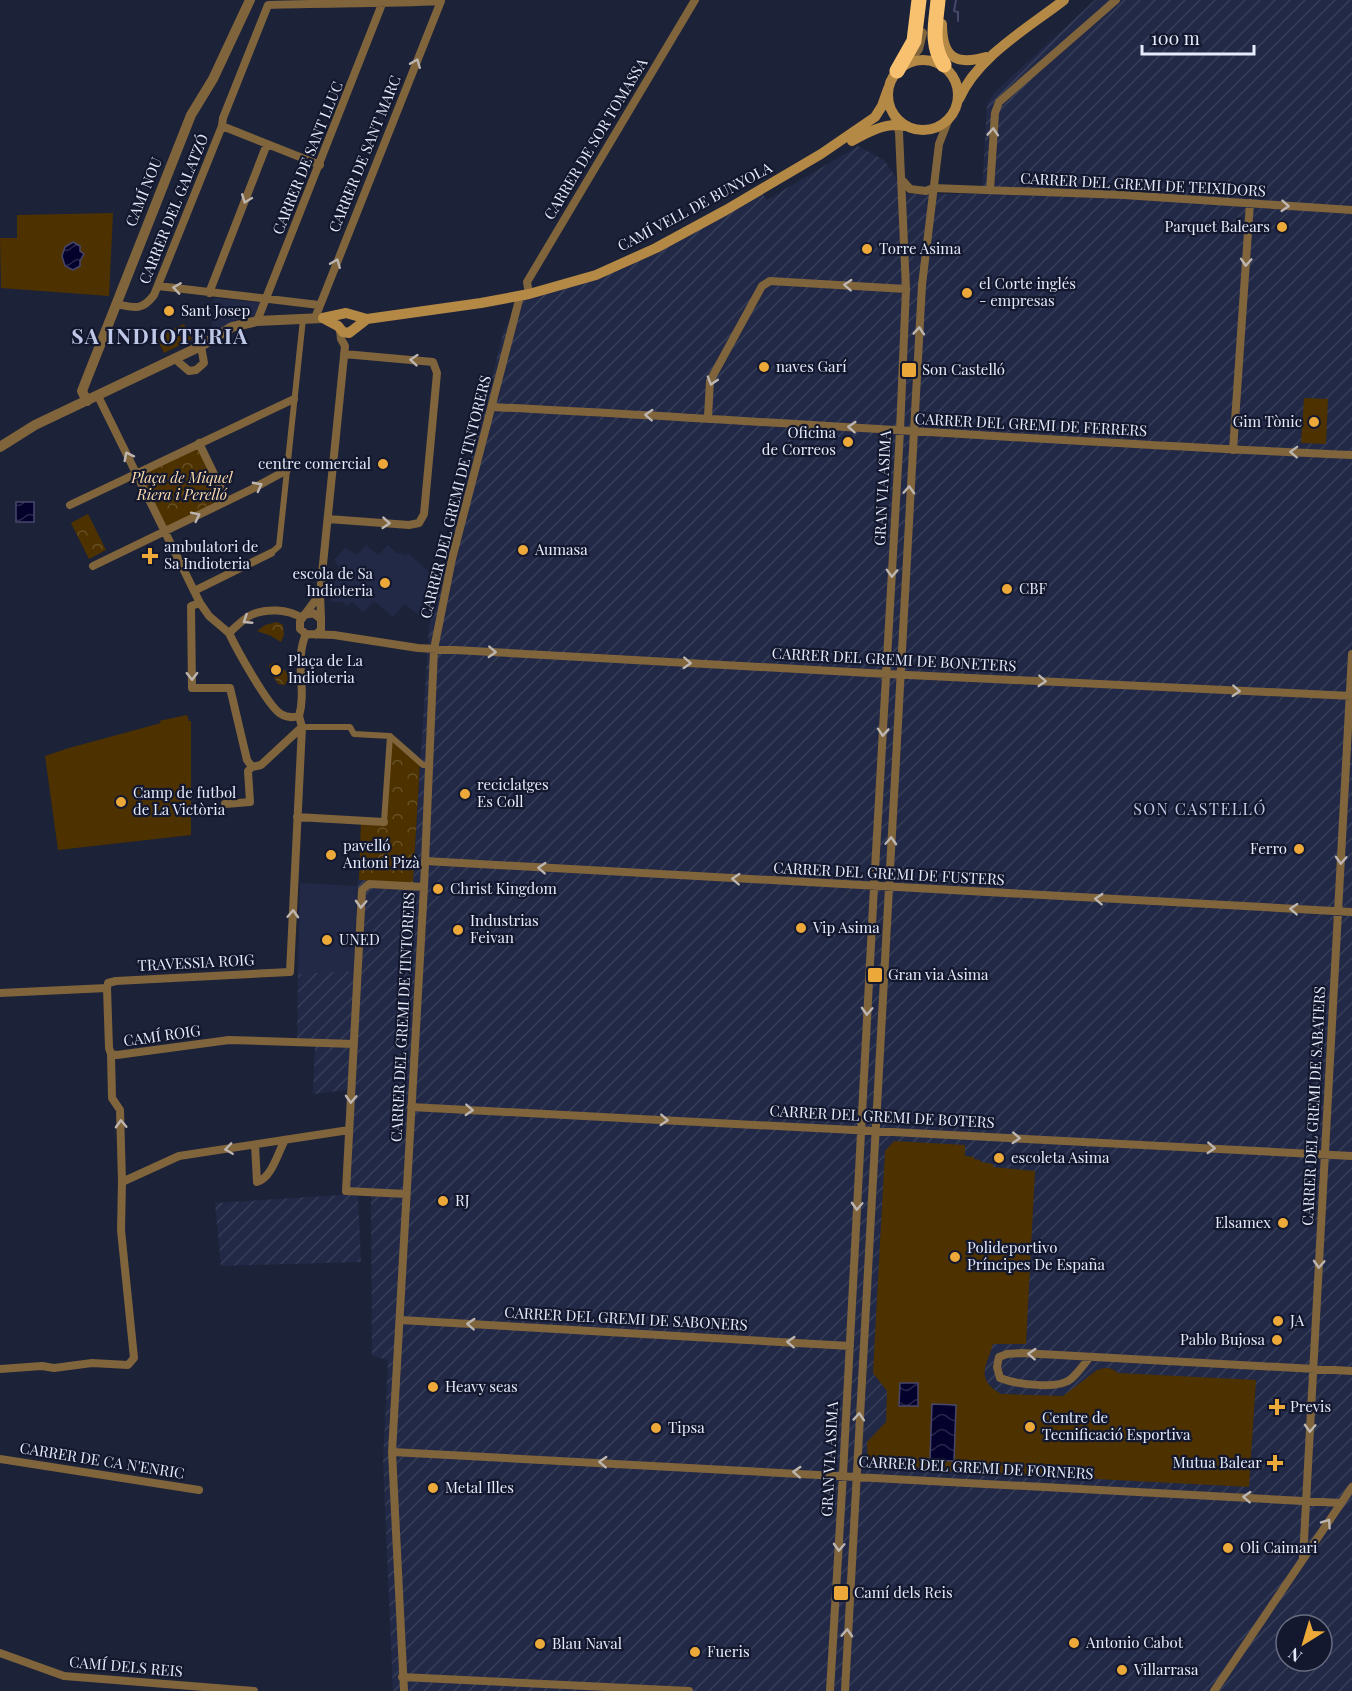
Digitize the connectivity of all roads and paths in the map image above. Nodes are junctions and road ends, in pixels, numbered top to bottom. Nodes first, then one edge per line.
1 (250, 0) edge
2 (695, 0) edge
3 (919, 0) edge
4 (926, 0) edge
5 (938, 0) edge
6 (945, 0) edge
7 (1064, 0) edge
8 (1116, 0) edge
9 (441, 1) edge
10 (382, 4) junction
11 (1001, 48) junction
12 (986, 57) junction
13 (943, 66) junction
14 (901, 68) junction
15 (888, 89) junction
16 (958, 102) junction
17 (948, 121) junction
18 (900, 122) junction
19 (222, 126) junction
20 (267, 144) junction
21 (822, 154) junction
22 (320, 165) junction
23 (902, 179) junction
24 (933, 189) junction
25 (990, 190) junction
26 (1250, 203) junction
27 (1352, 210) edge
28 (158, 286) junction
29 (906, 289) junction
30 (209, 293) junction
31 (524, 295) junction
32 (266, 300) junction
33 (116, 304) junction
34 (319, 305) junction
35 (303, 318) junction
36 (319, 318) junction
37 (257, 321) junction
38 (340, 324) junction
39 (355, 325) junction
40 (201, 346) junction
41 (344, 350) junction
42 (175, 359) junction
43 (92, 398) junction
44 (294, 399) junction
45 (492, 407) junction
46 (708, 417) junction
47 (900, 430) junction
48 (912, 431) junction
49 (199, 443) junction
50 (0, 447) edge
51 (1233, 450) junction
52 (1352, 455) edge
53 (287, 470) junction
54 (137, 473) junction
55 (227, 501) junction
56 (70, 505) dead end
57 (328, 519) junction
58 (165, 531) junction
59 (271, 553) joint
60 (93, 566) dead end
61 (194, 591) junction
62 (320, 594) junction
63 (200, 603) junction
64 (303, 616) junction
65 (322, 620) junction
66 (229, 633) junction
67 (306, 634) junction
68 (316, 635) junction
69 (333, 635) junction
70 (434, 649) junction
71 (1352, 654) edge
72 (887, 674) junction
73 (899, 675) junction
74 (1351, 696) edge
75 (299, 716) junction
76 (302, 727) junction
77 (390, 736) junction
78 (429, 765) junction
79 (252, 767) junction
80 (225, 804) dead end
81 (297, 817) junction
82 (384, 822) joint
83 (425, 861) junction
84 (424, 887) junction
85 (874, 887) junction
86 (888, 888) junction
87 (1338, 912) junction
88 (1352, 912) edge
89 (106, 988) junction
90 (0, 993) edge
91 (354, 1044) junction
92 (111, 1054) junction
93 (411, 1107) junction
94 (861, 1129) junction
95 (349, 1130) junction
96 (874, 1130) junction
97 (285, 1140) junction
98 (255, 1145) junction
99 (1325, 1154) junction
100 (1352, 1156) edge
101 (122, 1182) junction
102 (406, 1194) junction
103 (400, 1320) junction
104 (850, 1346) junction
105 (1090, 1357) junction
106 (0, 1369) edge
107 (1313, 1369) junction
108 (1352, 1371) edge
109 (392, 1452) junction
110 (0, 1459) edge
111 (843, 1474) junction
112 (856, 1476) junction
113 (1352, 1487) edge
114 (199, 1490) dead end
115 (1306, 1500) junction
116 (1341, 1503) junction
117 (1303, 1558) junction
118 (0, 1653) edge
119 (402, 1677) junction
120 (254, 1691) edge
121 (404, 1691) edge
122 (689, 1691) edge
123 (830, 1691) edge
124 (845, 1691) edge
125 (1214, 1691) edge

1 - 33 street, CAMÍ NOU
2 - 31 street, CARRER DE SOR TOMASSA
3 - 14 highway
4 - 14 street
5 - 13 highway
6 - 12 main road
7 - 11 main road
25 -> 8 street
9 - 10 street
34 -> 9 street, CARRER DE SANT MARC
10 - 19 street, CARRER DEL GALATZÓ
10 - 22 street, CARRER DE SANT LLUC
11 - 12 main road
11 - 16 main road
12 - 13 main road
13 - 14 main road
13 - 16 main road
14 - 15 main road
15 - 18 main road
15 - 21 main road
16 - 17 main road
17 - 18 main road
17 - 24 street, GRAN VIA ASIMA
18 - 21 main road
18 - 23 street, GRAN VIA ASIMA
19 - 20 street
19 - 28 street, CARRER DEL GALATZÓ
20 - 22 street
20 -> 30 street
21 - 31 main road, CAMÍ VELL DE BUNYOLA
22 - 32 street, CARRER DE SANT LLUC
23 - 24 street, CARRER DEL GREMI DE TEIXIDORS
23 - 29 street, GRAN VIA ASIMA
24 - 25 street, CARRER DEL GREMI DE TEIXIDORS
48 -> 24 street, GRAN VIA ASIMA
25 - 26 street, CARRER DEL GREMI DE TEIXIDORS
26 -> 27 street, CARRER DEL GREMI DE TEIXIDORS
26 -> 51 street
30 -> 28 street
28 - 33 street, CARRER DEL GALATZÓ
29 -> 46 street
29 - 47 street, GRAN VIA ASIMA
30 - 32 street
31 - 39 main road, CAMÍ VELL DE BUNYOLA
31 - 45 street, CARRER DEL GREMI DE TINTORERS
32 - 34 street
32 - 37 street, CARRER DE SANT LLUC
33 - 43 street, CAMÍ NOU
34 - 36 street, CARRER DE SANT MARC
35 - 36 street
35 - 37 street
35 - 44 street
36 - 38 main road
37 - 40 street
38 - 39 main road
38 - 39 main road
38 - 41 street
39 - 41 street
40 - 42 street
40 - 42 street
41 - 57 street
57 -> 41 street
42 - 43 street
43 - 50 street
54 -> 43 street
44 - 49 street
44 - 53 street
46 -> 45 street, CARRER DEL GREMI DE FERRERS
45 - 70 street, CARRER DEL GREMI DE TINTORERS
47 -> 46 street, CARRER DEL GREMI DE FERRERS
47 - 48 street, CARRER DEL GREMI DE FERRERS
47 -> 72 street, GRAN VIA ASIMA
48 - 51 street, CARRER DEL GREMI DE FERRERS
73 -> 48 street, GRAN VIA ASIMA
49 - 54 street
49 - 55 street
52 -> 51 street, CARRER DEL GREMI DE FERRERS
55 -> 53 street
53 - 59 street
54 - 56 street
54 - 58 street
58 -> 55 street
57 - 62 street
58 - 60 street
58 - 61 street
59 - 61 street
61 - 63 street
62 - 64 street
62 - 65 street
63 - 66 street
63 -> 79 street
64 - 65 street
64 -> 66 street
64 - 67 street
65 - 68 street
65 - 69 street
66 - 75 street
67 - 68 street
67 - 75 street
68 - 69 street
69 - 70 street, CARRER DEL GREMI DE BONETERS
70 -> 72 street, CARRER DEL GREMI DE BONETERS
70 - 78 street, CARRER DEL GREMI DE TINTORERS
71 - 74 street, CARRER DEL GREMI DE SABATERS
72 - 73 street, CARRER DEL GREMI DE BONETERS
72 -> 85 street, GRAN VIA ASIMA
73 -> 74 street, CARRER DEL GREMI DE BONETERS
86 -> 73 street, GRAN VIA ASIMA
74 -> 87 street, CARRER DEL GREMI DE SABATERS
75 - 76 street
76 - 77 street
76 - 79 street
76 - 81 street
77 - 78 street
77 - 82 street
78 - 83 street, CARRER DEL GREMI DE TINTORERS
79 - 80 street
81 - 82 street
89 -> 81 street, TRAVESSIA ROIG
83 - 84 street, CARRER DEL GREMI DE TINTORERS
85 -> 83 street, CARRER DEL GREMI DE FUSTERS
84 -> 91 street
84 - 93 street, CARRER DEL GREMI DE TINTORERS
85 - 86 street, CARRER DEL GREMI DE FUSTERS
85 -> 94 street, GRAN VIA ASIMA
87 -> 86 street, CARRER DEL GREMI DE FUSTERS
86 - 96 street, GRAN VIA ASIMA
87 - 88 street, CARRER DEL GREMI DE FUSTERS
87 - 99 street, CARRER DEL GREMI DE SABATERS
89 - 90 street
89 - 92 street, CAMÍ ROIG
91 - 92 street, CAMÍ ROIG
91 -> 95 street
101 -> 92 street
93 -> 94 street, CARRER DEL GREMI DE BOTERS
93 - 102 street, CARRER DEL GREMI DE TINTORERS
94 - 96 street, CARRER DEL GREMI DE BOTERS
94 -> 104 street, GRAN VIA ASIMA
95 - 97 street
95 - 102 street
96 -> 99 street, CARRER DEL GREMI DE BOTERS
112 -> 96 street, GRAN VIA ASIMA
97 - 98 street
97 - 98 street
98 -> 101 street
99 - 100 street, CARRER DEL GREMI DE BOTERS
99 -> 107 street, CARRER DEL GREMI DE SABATERS
101 - 106 street
102 - 103 street, CARRER DEL GREMI DE TINTORERS
104 -> 103 street, CARRER DEL GREMI DE SABONERS
103 - 109 street, CARRER DEL GREMI DE TINTORERS
104 - 111 street, GRAN VIA ASIMA
105 -> 105 street
105 - 107 street
107 - 108 street
107 -> 115 street, CARRER DEL GREMI DE SABATERS
111 -> 109 street, CARRER DEL GREMI DE FORNERS
109 - 119 street, CARRER DEL GREMI DE TINTORERS
110 - 114 street, CARRER DE CA N'ENRIC
111 - 112 street, CARRER DEL GREMI DE FORNERS
111 -> 123 street, GRAN VIA ASIMA
115 -> 112 street, CARRER DEL GREMI DE FORNERS
124 -> 112 street, GRAN VIA ASIMA
113 - 116 street
115 - 116 street, CARRER DEL GREMI DE FORNERS
115 - 117 street, CARRER DEL GREMI DE SABATERS
117 -> 116 street
117 - 125 street
118 - 120 street, CAMÍ DELS REIS
119 - 121 street
119 - 122 street

